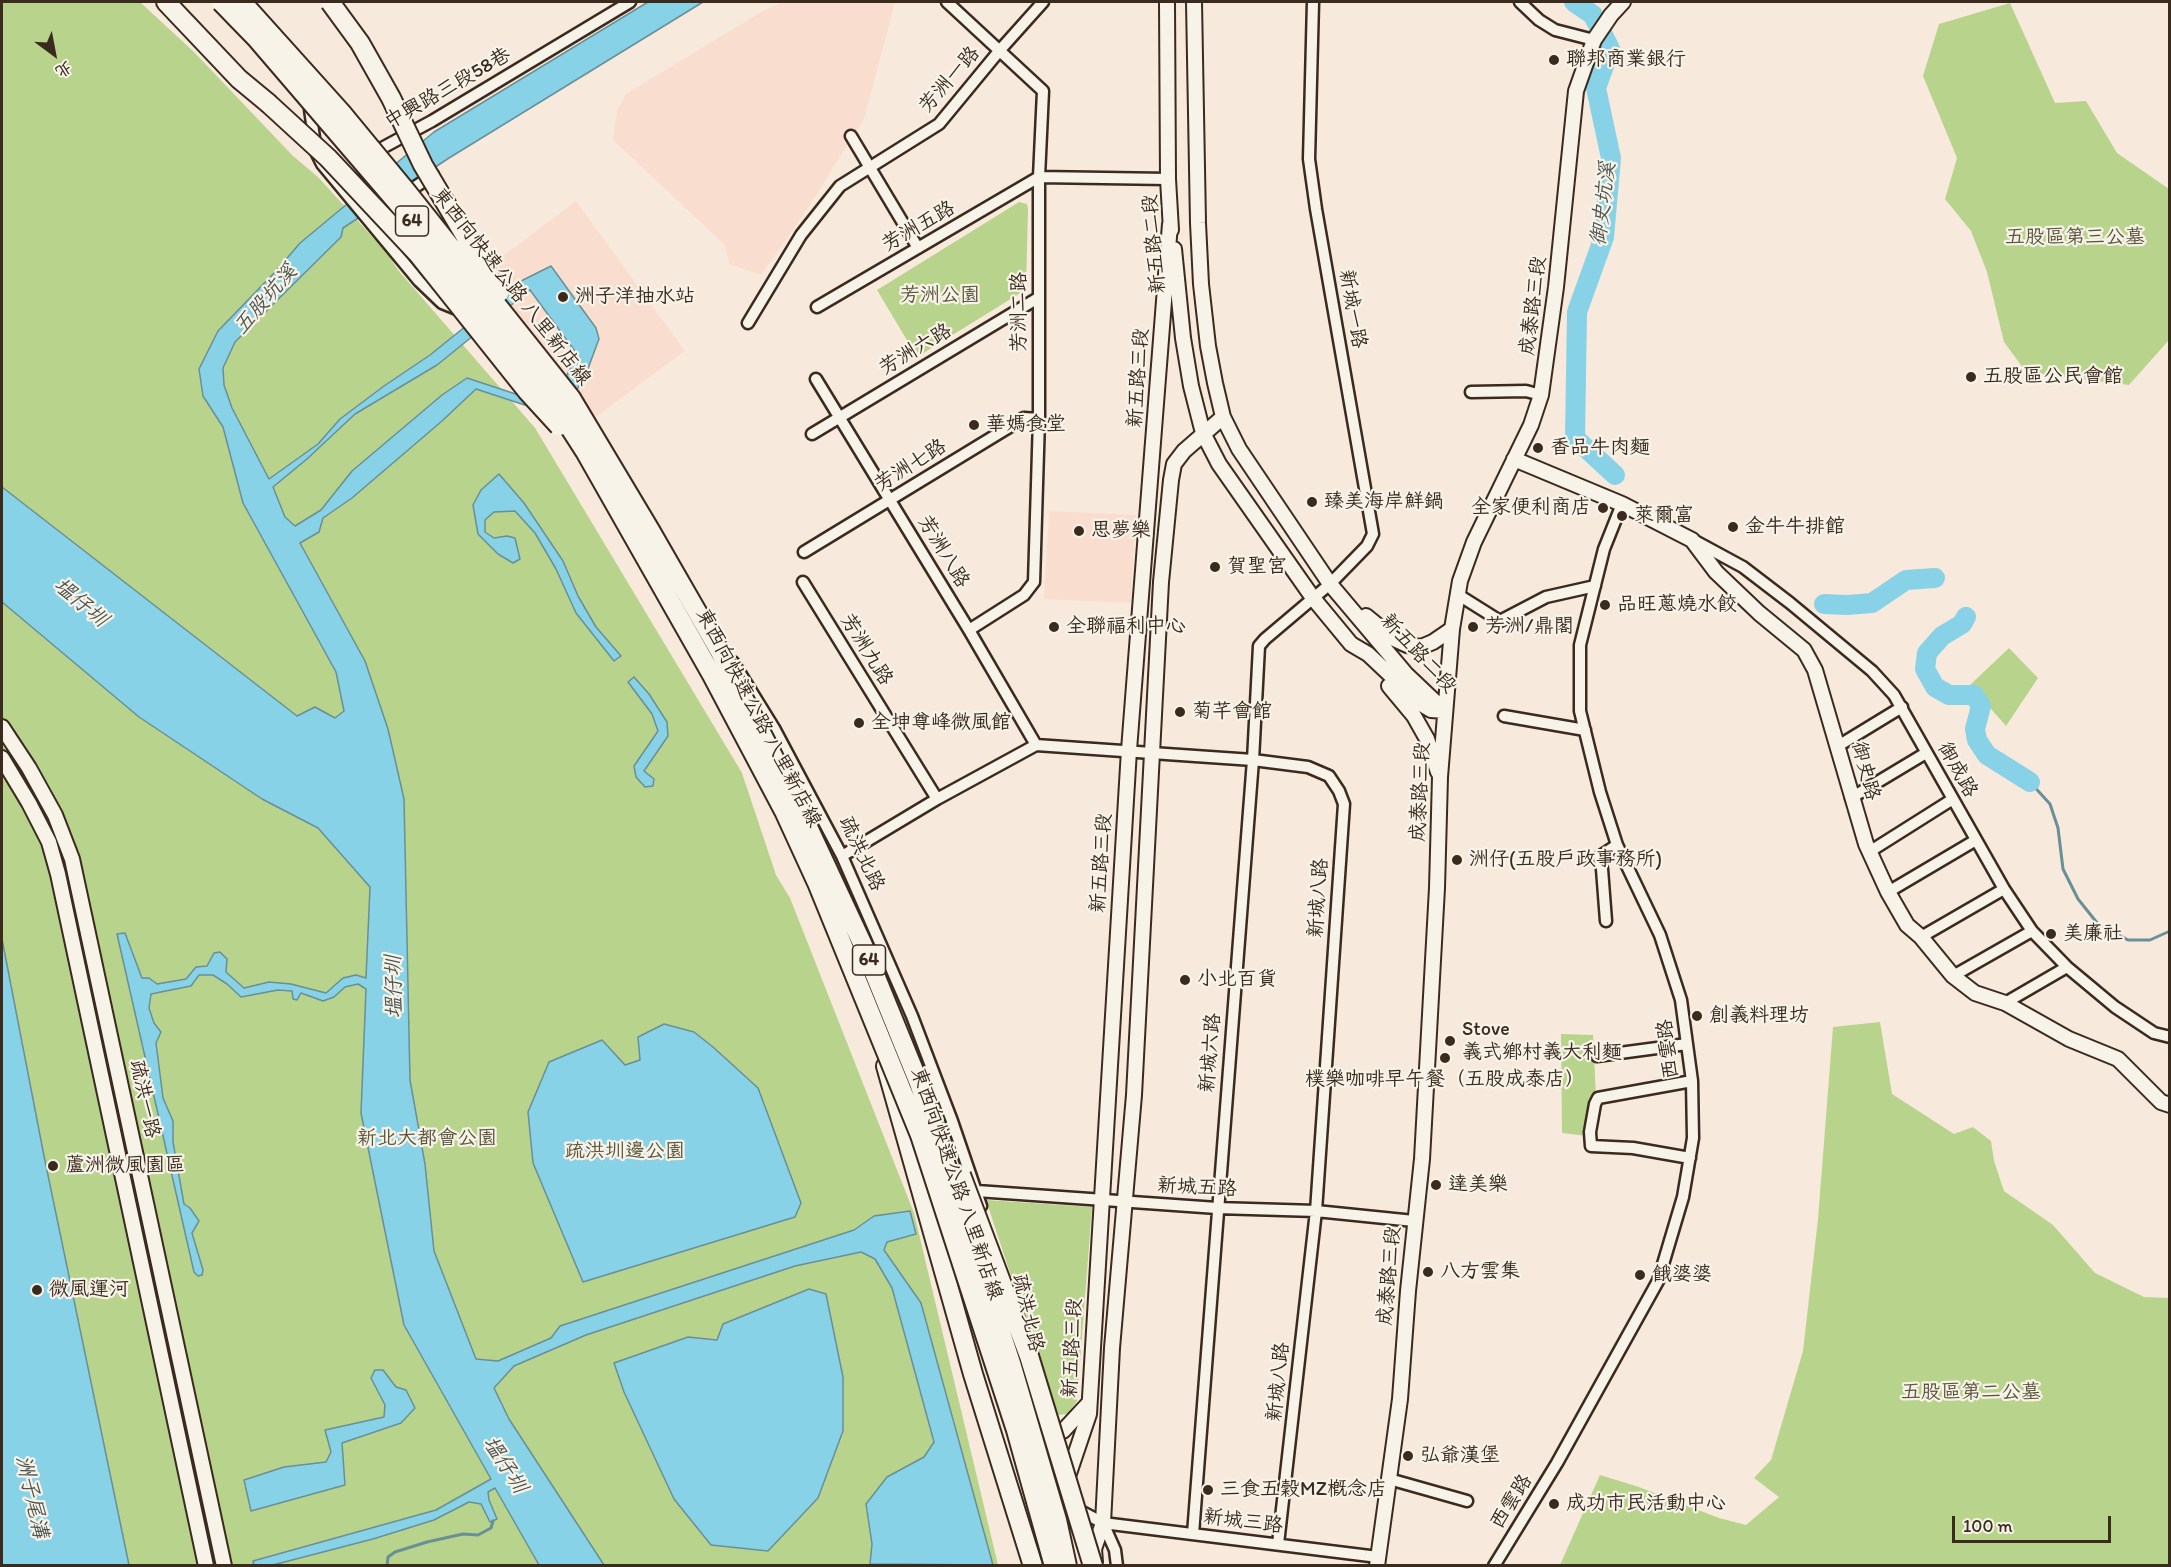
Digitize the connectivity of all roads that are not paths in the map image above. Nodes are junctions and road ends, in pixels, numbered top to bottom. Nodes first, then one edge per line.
1 (166, 2) edge
2 (180, 2) edge
3 (221, 2) edge
4 (232, 2) edge
5 (242, 2) edge
6 (330, 2) edge
7 (340, 2) edge
8 (630, 2) edge
9 (947, 2) edge
10 (1043, 2) edge
11 (1167, 2) edge
12 (1194, 2) edge
13 (1314, 2) edge
14 (1520, 2) edge
15 (1623, 2) edge
16 (1594, 40) junction
17 (360, 43) junction
18 (1000, 50) junction
19 (304, 78) junction
20 (268, 103) junction
21 (344, 124) junction
22 (852, 136) dead end
23 (324, 143) junction
24 (871, 166) junction
25 (433, 175) dead end
26 (1039, 177) junction
27 (1168, 179) junction
28 (1170, 224) junction
29 (918, 248) junction
30 (449, 256) junction
31 (418, 281) junction
32 (479, 290) junction
33 (1038, 298) junction
34 (817, 307) dead end
35 (456, 309) junction
36 (748, 323) dead end
37 (507, 326) junction
38 (816, 379) dead end
39 (1471, 392) dead end
40 (1541, 395) junction
41 (571, 398) junction
42 (839, 417) junction
43 (1223, 417) junction
44 (1038, 419) junction
45 (1203, 433) junction
46 (812, 434) dead end
47 (586, 453) junction
48 (1514, 459) junction
49 (890, 500) junction
50 (1622, 504) junction
51 (1692, 540) junction
52 (804, 552) dead end
53 (803, 582) dead end
54 (1330, 584) junction
55 (1595, 586) junction
56 (1457, 594) junction
57 (1313, 598) junction
58 (1452, 629) junction
59 (969, 630) junction
60 (1351, 644) junction
61 (1902, 707) junction
62 (1445, 711) junction
63 (1504, 716) dead end
64 (2, 727) edge
65 (1585, 730) junction
66 (1036, 745) junction
67 (1838, 746) junction
68 (1129, 750) junction
69 (1152, 753) junction
70 (1926, 753) junction
71 (2, 758) edge
72 (1252, 760) junction
73 (1440, 777) junction
74 (1851, 798) junction
75 (937, 799) junction
76 (1953, 800) junction
77 (1976, 840) junction
78 (1617, 845) junction
79 (1869, 852) junction
80 (842, 856) junction
81 (2004, 888) junction
82 (1888, 892) junction
83 (1606, 921) dead end
84 (2032, 930) junction
85 (1921, 937) junction
86 (2067, 967) junction
87 (1953, 976) junction
88 (2005, 1003) junction
89 (2169, 1037) edge
90 (881, 1042) junction
91 (1687, 1044) junction
92 (1597, 1056) dead end
93 (1692, 1081) junction
94 (919, 1083) junction
95 (2169, 1105) edge
96 (1690, 1158) junction
97 (977, 1191) junction
98 (1102, 1199) junction
99 (1125, 1202) junction
100 (1217, 1208) junction
101 (1316, 1211) junction
102 (1414, 1221) junction
103 (1089, 1403) junction
104 (1033, 1425) junction
105 (1389, 1479) junction
106 (1060, 1500) junction
107 (1467, 1501) dead end
108 (1103, 1523) junction
109 (1193, 1534) junction
110 (1278, 1544) junction
111 (1377, 1562) edge
112 (206, 1566) edge
113 (224, 1566) edge
114 (1033, 1566) edge
115 (1052, 1566) edge
116 (1067, 1566) edge
117 (1094, 1566) edge
118 (1117, 1566) edge
119 (1494, 1566) edge

1 - 20 highway
2 - 20 highway
3 - 47 highway, 東西向快速公路 八里新店線 / 64, bridge
4 - 19 street, 中興路三段58巷
5 - 41 highway, 東西向快速公路 八里新店線 / 64, bridge
6 - 17 highway, bridge
7 - 17 highway, bridge
8 - 21 street, 中興路三段58巷
9 - 18 street, 芳洲二路
10 - 18 street, 芳洲一路
11 - 27 street, 新五路二段
12 - 43 street, 新五路二段
13 - 54 street, 新城一路
14 - 16 street
15 - 16 street, 成泰路三段
16 - 40 street, 成泰路三段
17 - 41 highway, bridge
18 - 24 street, 芳洲一路
18 - 26 street, 芳洲二路
19 - 21 street, 中興路三段58巷
19 - 23 street
20 - 47 highway, bridge
21 - 23 street
22 - 24 street
23 - 31 street
24 - 29 street
24 - 36 street, 芳洲一路
25 - 30 street, 疏洪北路
26 - 27 street
26 - 29 street, 芳洲五路
26 - 33 street, 芳洲二路
27 - 28 street, 新五路二段
28 - 45 street, 新五路二段
28 - 68 street, 新五路三段
29 - 34 street, 芳洲五路
30 - 31 street
30 - 32 street, 疏洪北路
31 - 35 street
32 - 35 street
32 - 37 street, 疏洪北路
33 - 42 street, 芳洲六路
33 - 44 street, 芳洲二路
35 - 37 street
37 - 80 street, 疏洪北路
38 - 42 street, 芳洲八路
39 - 40 street
40 - 48 street, 成泰路三段
41 - 94 highway, 東西向快速公路 八里新店線 / 64, bridge
42 - 46 street, 芳洲六路
42 - 49 street, 芳洲八路
43 - 45 street, 新五路三段
43 - 54 street, 新五路二段
44 - 49 street, 芳洲七路
44 - 59 street, 芳洲二路
45 - 57 street, 新五路二段
45 - 69 street, 新五路三段
47 - 90 highway, 東西向快速公路 八里新店線 / 64, bridge
48 - 50 street, 御史路
48 - 56 street, 成泰路三段
49 - 52 street, 芳洲七路
49 - 59 street, 芳洲八路
50 - 51 street, 御史路
50 - 55 street, 西雲路
51 - 61 street, 御成路
51 - 67 street, 御史路
53 - 75 street, 芳洲九路
54 - 57 street, 新城一路
54 - 58 street
54 - 62 street, 新五路二段
55 - 56 street
55 - 65 street, 西雲路
56 - 58 street, 成泰路三段
57 - 60 street, 新五路二段
57 - 72 street, 新城六路
58 - 62 street, 成泰路三段
59 - 66 street, 芳洲八路
60 - 62 street, 新五路二段
60 - 73 street
61 - 67 street
61 - 70 street, 御成路
62 - 73 street, 成泰路三段
63 - 65 street
64 - 113 street, 疏洪一路
65 - 78 street, 西雲路
66 - 68 street, 新城八路
66 - 75 street
67 - 74 street, 御史路
68 - 69 street, 新城八路
68 - 98 street, 新五路三段
69 - 72 street, 新城八路
69 - 99 street, 新五路三段
70 - 74 street
70 - 76 street, 御成路
71 - 112 street, 疏洪一路
72 - 100 street, 新城六路
72 - 101 street, 新城八路
73 - 102 street, 成泰路三段
74 - 79 street, 御史路
75 - 80 street
76 - 77 street, 御成路
76 - 79 street
77 - 81 street, 御成路
77 - 82 street
78 - 83 street
78 - 91 street, 西雲路
79 - 82 street, 御史路
80 - 97 street, 疏洪北路
81 - 84 street, 御成路
81 - 85 street
82 - 85 street, 御史路
84 - 86 street, 御成路
84 - 87 street
85 - 87 street, 御史路
86 - 88 street
86 - 89 street, 御成路
87 - 88 street, 御史路
88 - 95 street, 御史路
90 - 114 highway, bridge
90 - 115 highway, 東西向快速公路 八里新店線 / 64, bridge
91 - 92 street
91 - 93 street, 西雲路
93 - 96 street, 西雲路
93 - 96 street
94 - 116 highway, 東西向快速公路 八里新店線 / 64, bridge
94 - 117 highway, bridge
96 - 119 street, 西雲路
97 - 98 street, 新城五路
97 - 104 street, 疏洪北路
98 - 99 street, 新城五路
98 - 103 street, 新五路三段
99 - 100 street, 新城五路
99 - 108 street, 新五路三段
100 - 101 street, 新城五路
100 - 109 street, 新城六路
101 - 102 street, 新城五路
101 - 110 street, 新城八路
102 - 105 street, 成泰路三段
103 - 104 street
103 - 106 street, 新五路三段
104 - 106 street, 疏洪北路
105 - 107 street
105 - 111 street, 成泰路三段
106 - 108 street, 疏洪北路
106 - 115 street
108 - 109 street, 新城三路
108 - 117 street
108 - 118 street
109 - 110 street, 新城三路
110 - 111 street, 新城三路

